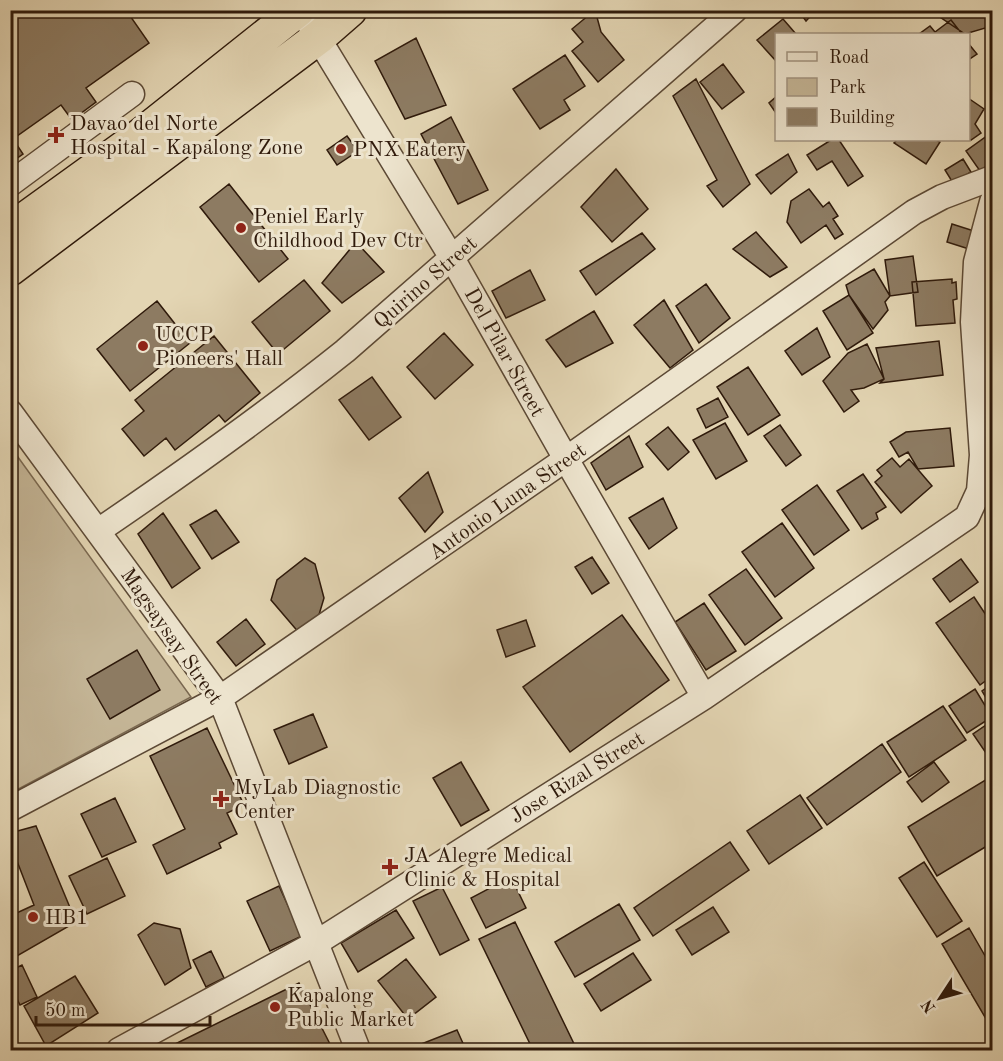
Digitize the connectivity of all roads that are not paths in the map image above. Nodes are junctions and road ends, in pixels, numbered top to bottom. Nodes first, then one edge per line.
1 (299, 10) edge
2 (350, 10) edge
3 (735, 10) edge
4 (319, 37) junction
5 (132, 94) dead end
6 (993, 178) edge
7 (10, 184) edge
8 (993, 202) edge
9 (15, 248) edge
10 (452, 258) junction
11 (10, 412) edge
12 (987, 457) edge
13 (566, 459) junction
14 (98, 531) junction
15 (704, 697) junction
16 (220, 698) junction
17 (10, 809) edge
18 (316, 943) junction
19 (119, 1050) edge
20 (358, 1050) edge

1 - 4 street, Del Pilar Street
1 - 9 highway
2 - 4 highway
3 - 10 street, Quirino Street
4 - 9 highway
4 - 10 street, Del Pilar Street
5 - 7 street
6 - 13 street, Antonio Luna Street
8 - 12 street, Jose Rizal Street
10 - 13 street, Del Pilar Street
10 - 14 street, Quirino Street
11 - 14 street, Magsaysay Street
12 - 15 street, Jose Rizal Street
13 - 15 street, Del Pilar Street
13 - 16 street, Antonio Luna Street
14 - 16 street, Magsaysay Street
15 - 18 street, Jose Rizal Street
16 - 17 street, Antonio Luna Street
16 - 18 street, Magsaysay Street
18 - 19 street, Jose Rizal Street
18 - 20 street, Magsaysay Street

